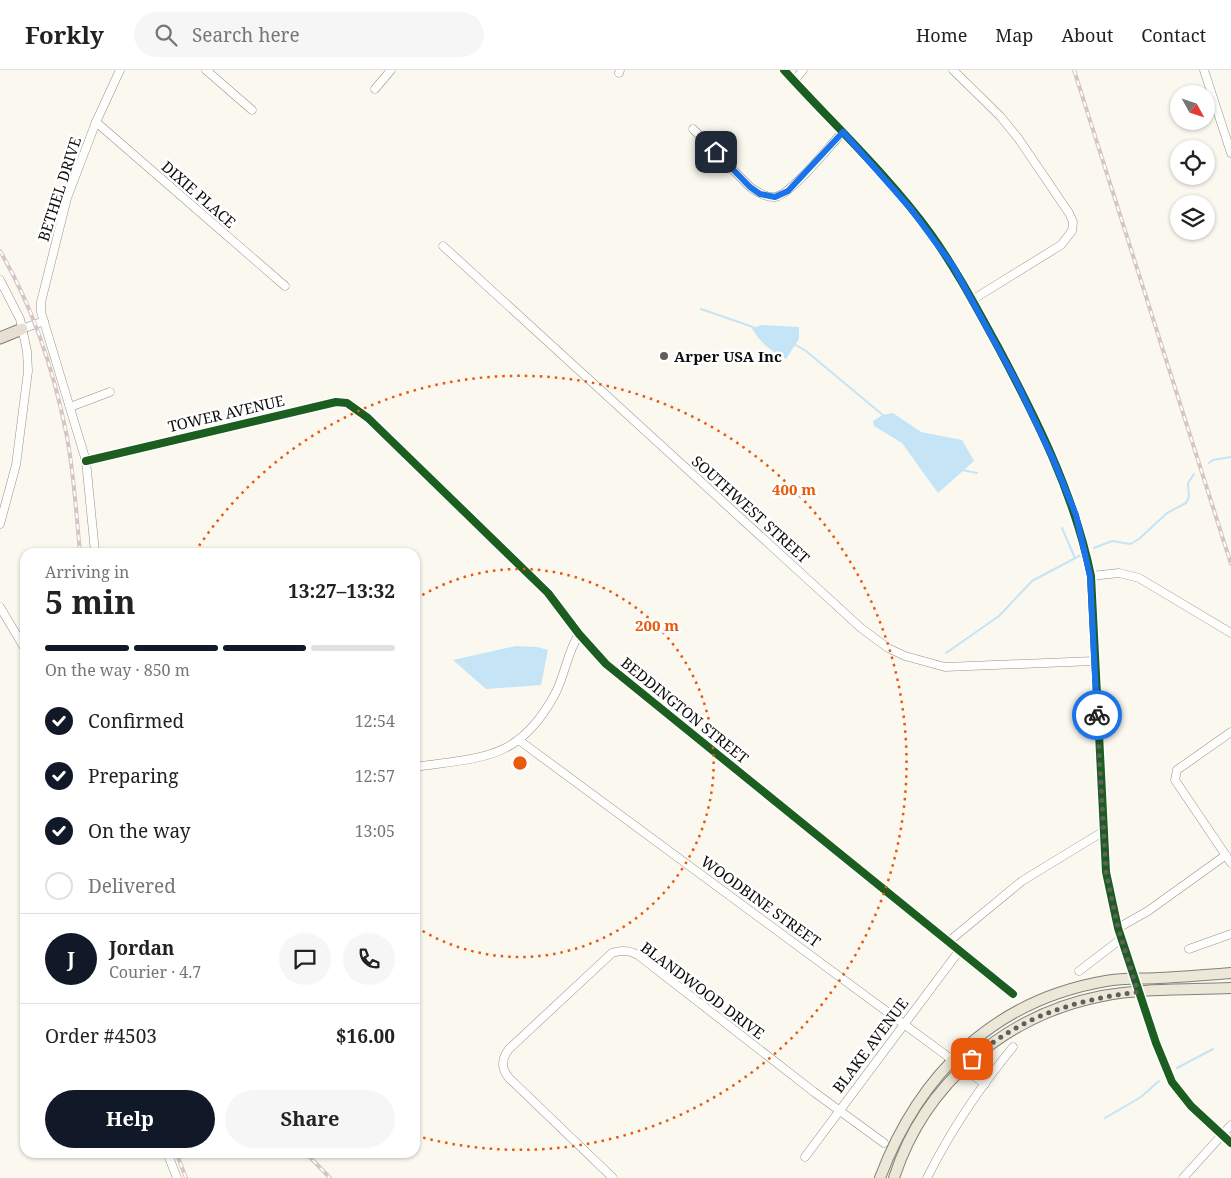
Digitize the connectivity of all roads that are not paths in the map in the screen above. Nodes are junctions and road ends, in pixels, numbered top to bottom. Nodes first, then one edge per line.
1 (120, 70) edge
2 (206, 70) edge
3 (391, 70) edge
4 (784, 70) edge
5 (803, 70) edge
6 (953, 70) edge
7 (1204, 70) edge
8 (794, 81) junction
9 (375, 89) dead end
10 (252, 110) dead end
11 (96, 122) junction
12 (693, 129) dead end
13 (843, 132) junction
14 (1231, 152) edge
15 (443, 246) dead end
16 (0, 280) edge
17 (285, 286) dead end
18 (972, 300) junction
19 (44, 321) junction
20 (22, 329) junction
21 (0, 338) edge
22 (110, 392) dead end
23 (70, 407) junction
24 (368, 418) joint
25 (86, 461) junction
26 (0, 524) edge
27 (95, 548) edge
28 (1090, 576) junction
29 (0, 607) edge
30 (580, 634) junction
31 (1231, 634) edge
32 (20, 641) edge
33 (1094, 660) junction
34 (1231, 732) edge
35 (520, 741) junction
36 (420, 766) edge
37 (1104, 831) junction
38 (1226, 855) junction
39 (1231, 863) edge
40 (1118, 928) junction
41 (1231, 934) edge
42 (1122, 939) junction
43 (948, 942) junction
44 (1189, 949) dead end
45 (960, 951) junction
46 (1080, 972) dead end
47 (1231, 973) edge
48 (1134, 979) junction
49 (1231, 988) edge
50 (1138, 992) junction
51 (1012, 994) dead end
52 (903, 1024) junction
53 (1013, 1047) dead end
54 (952, 1060) junction
55 (962, 1067) junction
56 (984, 1084) junction
57 (839, 1110) junction
58 (1231, 1125) edge
59 (1222, 1134) junction
60 (884, 1142) dead end
61 (1231, 1143) edge
62 (805, 1157) dead end
63 (169, 1158) edge
64 (176, 1178) edge
65 (613, 1178) edge
66 (880, 1178) edge
67 (894, 1178) edge
68 (927, 1178) edge
69 (1183, 1178) edge

1 - 11 street, BETHEL DRIVE
2 - 10 street
3 - 9 street
4 - 8 street
5 - 8 street
6 - 18 street
7 - 14 street
8 - 13 street
11 - 17 street, DIXIE PLACE
11 - 19 street, BETHEL DRIVE
12 - 13 street
13 - 18 street
15 - 33 street, SOUTHWEST STREET
16 - 20 street
18 - 28 street
19 - 20 street
19 - 23 street, BETHEL DRIVE
20 - 21 highway
20 - 26 street
22 - 23 street
23 - 25 street, BETHEL DRIVE
24 - 25 street, TOWER AVENUE
24 - 30 street, BEDDINGTON STREET
25 - 27 street, BETHEL DRIVE
28 - 31 street
28 - 33 street
29 - 32 street
30 - 35 street
30 - 43 street, BEDDINGTON STREET
33 - 37 street
34 - 38 street
35 - 36 street
35 - 52 street, WOODBINE STREET
37 - 40 street
37 - 43 street
38 - 39 street
38 - 40 street
40 - 42 street
41 - 44 street
42 - 46 street
42 - 48 street
43 - 45 street, BEDDINGTON STREET
45 - 51 street, BEDDINGTON STREET
45 - 52 street, BLAKE AVENUE
47 - 48 main road
48 - 50 street
48 - 54 main road
49 - 50 main road
50 - 55 main road
50 - 59 street
52 - 54 street, WOODBINE STREET
52 - 57 street, BLAKE AVENUE
53 - 56 street
54 - 55 street, WOODBINE STREET
54 - 66 main road
55 - 56 street, WOODBINE STREET
55 - 67 main road
56 - 68 street
57 - 60 street, BLANDWOOD DRIVE
57 - 62 street, BLAKE AVENUE
57 - 65 street, BLANDWOOD DRIVE
58 - 59 street
59 - 61 street
59 - 69 street
63 - 64 street

